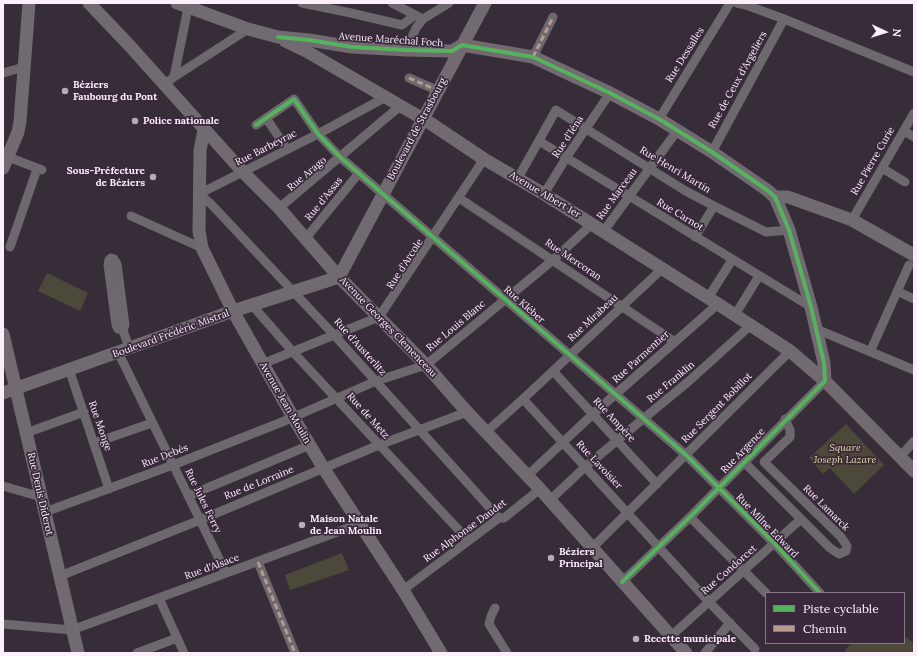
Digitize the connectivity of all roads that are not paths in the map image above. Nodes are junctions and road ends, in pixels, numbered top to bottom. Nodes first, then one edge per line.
1 (29, 3) edge
2 (89, 3) edge
3 (302, 3) edge
4 (449, 3) edge
5 (485, 3) edge
6 (730, 3) edge
7 (184, 4) edge
8 (397, 4) edge
9 (744, 4) edge
10 (419, 17) junction
11 (553, 17) dead end
12 (784, 19) junction
13 (248, 29) junction
14 (278, 37) junction
15 (462, 45) junction
16 (352, 47) junction
17 (406, 50) junction
18 (533, 57) junction
19 (24, 67) junction
20 (333, 67) junction
21 (914, 72) edge
22 (3, 73) edge
23 (409, 78) dead end
24 (169, 80) junction
25 (439, 91) junction
26 (610, 93) junction
27 (384, 98) junction
28 (399, 107) junction
29 (914, 113) edge
30 (266, 118) junction
31 (423, 120) junction
32 (659, 120) junction
33 (256, 126) dead end
34 (586, 128) junction
35 (204, 130) junction
36 (677, 131) junction
37 (904, 131) junction
38 (318, 134) junction
39 (914, 137) edge
40 (539, 141) junction
41 (287, 149) junction
42 (712, 152) junction
43 (340, 157) junction
44 (566, 158) junction
45 (484, 159) junction
46 (5, 160) edge
47 (649, 168) junction
48 (882, 168) junction
49 (243, 172) junction
50 (359, 173) junction
51 (518, 178) junction
52 (905, 182) dead end
53 (382, 193) junction
54 (199, 194) junction
55 (544, 194) junction
56 (629, 197) junction
57 (775, 197) junction
58 (459, 198) junction
59 (714, 206) junction
60 (279, 208) junction
61 (131, 216) dead end
62 (852, 220) junction
63 (592, 224) junction
64 (789, 230) junction
65 (603, 232) junction
66 (432, 237) junction
67 (695, 237) junction
68 (306, 238) junction
69 (10, 247) dead end
70 (202, 248) junction
71 (552, 260) junction
72 (732, 260) junction
73 (911, 260) edge
74 (662, 269) junction
75 (759, 276) junction
76 (339, 277) junction
77 (897, 291) junction
78 (294, 292) junction
79 (914, 298) edge
80 (505, 299) junction
81 (713, 301) junction
82 (252, 305) junction
83 (622, 306) junction
84 (811, 307) junction
85 (233, 311) junction
86 (735, 315) junction
87 (379, 318) junction
88 (751, 326) junction
89 (816, 329) junction
90 (123, 330) junction
91 (3, 334) edge
92 (335, 336) junction
93 (674, 342) junction
94 (123, 350) junction
95 (790, 351) junction
96 (293, 352) junction
97 (870, 352) junction
98 (570, 355) junction
99 (823, 357) junction
100 (262, 364) junction
101 (804, 364) junction
102 (426, 365) junction
103 (69, 369) junction
104 (914, 370) edge
105 (554, 371) junction
106 (376, 381) junction
107 (825, 381) junction
108 (16, 388) junction
109 (3, 393) edge
110 (615, 395) junction
111 (337, 398) junction
112 (523, 399) junction
113 (84, 412) junction
114 (467, 412) junction
115 (594, 414) junction
116 (293, 418) junction
117 (644, 419) junction
118 (786, 419) junction
119 (152, 423) junction
120 (420, 430) junction
121 (486, 432) junction
122 (26, 433) junction
123 (617, 440) junction
124 (914, 441) edge
125 (563, 442) junction
126 (94, 443) junction
127 (310, 445) junction
128 (379, 445) junction
129 (686, 455) junction
130 (900, 457) junction
131 (744, 462) junction
132 (764, 462) junction
133 (172, 465) junction
134 (585, 467) junction
135 (324, 468) junction
136 (914, 471) edge
137 (754, 473) junction
138 (527, 476) junction
139 (657, 484) junction
140 (3, 486) edge
141 (719, 488) junction
142 (109, 489) junction
143 (540, 489) junction
144 (188, 496) junction
145 (41, 497) junction
146 (550, 500) junction
147 (45, 512) junction
148 (628, 513) junction
149 (690, 517) junction
150 (499, 518) junction
151 (200, 520) junction
152 (801, 520) junction
153 (359, 524) junction
154 (468, 540) junction
155 (775, 544) junction
156 (659, 547) junction
157 (592, 548) junction
158 (258, 562) junction
159 (745, 571) junction
160 (226, 573) junction
161 (60, 576) junction
162 (622, 582) junction
163 (403, 590) junction
164 (765, 592) edge
165 (819, 592) edge
166 (159, 598) junction
167 (709, 602) junction
168 (495, 608) dead end
169 (730, 623) junction
170 (3, 624) edge
171 (72, 630) junction
172 (672, 636) junction
173 (177, 638) junction
174 (755, 649) dead end
175 (78, 653) edge
176 (137, 653) edge
177 (184, 653) edge
178 (295, 653) edge
179 (441, 653) edge
180 (507, 653) edge
181 (686, 653) edge
182 (705, 653) edge

1 - 19 main road
2 - 24 main road, Avenue Georges Clemenceau
3 - 10 street
4 - 10 street
5 - 15 main road, Boulevard de Strasbourg
6 - 32 street, Rue Dessalles
7 - 13 main road, Avenue Maréchal Foch
7 - 24 street
8 - 10 street
9 - 12 street
10 - 17 street
11 - 18 street
12 - 21 street
12 - 42 street, Rue de Ceux d'Argeliers
13 - 14 main road, Avenue Maréchal Foch
13 - 24 street
14 - 16 main road, Avenue Maréchal Foch
14 - 20 main road, Avenue Albert 1er
15 - 17 main road, Avenue Maréchal Foch
15 - 18 main road, Avenue Maréchal Foch
15 - 25 main road, Boulevard de Strasbourg
16 - 17 main road, Avenue Maréchal Foch
16 - 20 main road, Avenue Maréchal Foch
18 - 26 main road, Avenue Maréchal Foch
19 - 22 street
19 - 46 main road
20 - 27 main road, Avenue Albert 1er
23 - 25 street
24 - 35 main road, Avenue Georges Clemenceau
25 - 31 main road, Boulevard de Strasbourg
26 - 32 main road, Avenue Maréchal Foch
26 - 34 street, Rue d'Iéna
27 - 28 main road, Avenue Albert 1er
27 - 38 street, Rue Barbeyrac
28 - 31 main road, Avenue Albert 1er
28 - 43 street, Rue Arago
29 - 37 street, Rue Pierre Curie
30 - 33 street
30 - 38 street, Rue Kléber
30 - 41 street
31 - 45 main road, Avenue Albert 1er
31 - 53 main road, Boulevard de Strasbourg
32 - 36 main road, Avenue Maréchal Foch
34 - 40 street, Rue Henri Martin
34 - 44 street, Rue d'Iéna
34 - 47 street, Rue Henri Martin
35 - 49 main road, Avenue Georges Clemenceau
35 - 54 main road, Avenue Jean Moulin
36 - 42 main road, Avenue Maréchal Foch
36 - 47 street, Rue Marceau
37 - 39 street
37 - 48 street, Rue Pierre Curie
38 - 41 street, Rue Barbeyrac
38 - 43 street, Rue Kléber
40 - 44 street, Rue Carnot
40 - 51 street
41 - 49 street, Rue Barbeyrac
42 - 57 main road, Avenue Maréchal Foch
43 - 50 street, Rue Kléber
43 - 60 street, Rue Arago
44 - 55 street, Rue d'Iéna
44 - 56 street, Rue Carnot
45 - 51 main road, Avenue Albert 1er
45 - 58 street, Rue d'Arcole
46 - 69 street
47 - 56 street, Rue Marceau
47 - 59 street, Rue Henri Martin
48 - 52 street
48 - 62 street, Rue Pierre Curie
49 - 54 street, Rue Barbeyrac
49 - 60 main road, Avenue Georges Clemenceau
50 - 53 street, Rue Kléber
50 - 68 street, Rue d'Assas
51 - 55 main road, Avenue Albert 1er
53 - 66 street, Rue Kléber
53 - 76 main road, Boulevard de Strasbourg
54 - 70 main road, Avenue Jean Moulin
54 - 78 street, Rue d'Austerlitz
55 - 63 main road, Avenue Albert 1er
56 - 65 street, Rue Marceau
56 - 67 street, Rue Carnot
57 - 62 main road
57 - 64 main road, Avenue Maréchal Foch
58 - 66 street, Rue d'Arcole
58 - 71 street, Rue Mercoran
59 - 64 street, Rue Henri Martin
59 - 67 street
60 - 68 main road, Avenue Georges Clemenceau
61 - 70 street
62 - 73 main road
63 - 65 main road, Avenue Albert 1er
63 - 71 street, Rue Louis Blanc
64 - 84 main road, Avenue Maréchal Foch
65 - 74 main road, Avenue Albert 1er
66 - 80 street, Rue Kléber
66 - 87 street, Rue d'Arcole
67 - 72 street, Rue Carnot
68 - 76 main road, Avenue Georges Clemenceau
70 - 85 main road, Avenue Jean Moulin
71 - 80 street, Rue Louis Blanc
71 - 83 street, Rue Mercoran
72 - 75 street, Rue Carnot
72 - 81 street, Rue Parmentier
73 - 77 street
74 - 81 main road, Avenue Albert 1er
74 - 83 street, Rue Mirabeau
75 - 84 street, Rue Carnot
75 - 86 street
76 - 78 main road, Boulevard Frédéric Mistral
76 - 87 main road, Avenue Georges Clemenceau
77 - 79 street
77 - 97 street
78 - 82 main road, Boulevard Frédéric Mistral
78 - 92 street, Rue d'Austerlitz
80 - 98 street, Rue Kléber
80 - 102 street, Rue Louis Blanc
81 - 86 main road, Avenue Albert 1er
81 - 93 street, Rue Parmentier
82 - 85 main road, Boulevard Frédéric Mistral
82 - 96 street, Rue de Metz
83 - 93 street, Rue Mercoran
83 - 98 street, Rue Mirabeau
84 - 89 main road, Avenue Maréchal Foch
85 - 94 main road, Boulevard Frédéric Mistral
85 - 100 main road, Avenue Jean Moulin
86 - 88 main road, Avenue Albert 1er
87 - 92 street
87 - 102 main road, Avenue Georges Clemenceau
88 - 95 main road, Avenue Albert 1er
88 - 117 street, Rue Franklin
89 - 97 street
89 - 99 main road, Avenue Maréchal Foch
90 - 90 street
90 - 94 street, Rue Jules Ferry
91 - 108 main road, Rue Denis Diderot
92 - 96 street
92 - 106 street, Rue d'Austerlitz
93 - 110 street, Rue Parmentier
94 - 103 main road, Boulevard Frédéric Mistral
94 - 119 street, Rue Jules Ferry
95 - 101 main road, Avenue Albert 1er
95 - 129 street, Rue Sergent Bobillot
96 - 100 street
96 - 111 street, Rue de Metz
97 - 104 street
98 - 105 street, Rue Mirabeau
98 - 110 street, Rue Kléber
99 - 101 main road
99 - 107 main road, Avenue Maréchal Foch
100 - 116 main road, Avenue Jean Moulin
101 - 107 main road, Avenue Albert 1er
102 - 106 street, Rue Debés
102 - 114 main road, Avenue Georges Clemenceau
103 - 108 main road, Boulevard Frédéric Mistral
103 - 113 street, Rue Monge
105 - 112 street, Rue Mirabeau
105 - 115 street, Rue Ampère
106 - 111 street, Rue Debés
106 - 120 street, Rue d'Austerlitz
107 - 118 street, Rue Argence
107 - 130 main road
108 - 109 main road, Boulevard Frédéric Mistral
108 - 122 main road, Rue Denis Diderot
110 - 115 street, Rue Parmentier
110 - 117 street, Rue Kléber
111 - 116 street, Rue Debés
111 - 128 street, Rue de Metz
112 - 121 street, Rue Mirabeau
112 - 125 street, Rue Lavoisier
113 - 122 street
113 - 126 street, Rue Monge
114 - 120 street, Rue de Lorraine
114 - 121 main road, Avenue Georges Clemenceau
115 - 123 street, Rue Ampère
115 - 125 street, Rue Parmentier
116 - 127 main road, Avenue Jean Moulin
116 - 133 street, Rue Debés
117 - 123 street, Rue Franklin
117 - 129 street, Rue Kléber
118 - 131 street, Rue Argence
118 - 132 street
119 - 126 street
119 - 133 street, Rue Jules Ferry
120 - 128 street, Rue de Lorraine
120 - 150 street, Rue d'Austerlitz
121 - 138 main road, Avenue Georges Clemenceau
122 - 145 main road, Rue Denis Diderot
123 - 134 street, Rue Franklin
123 - 139 street, Rue Ampère
124 - 130 street
125 - 134 street, Rue Lavoisier
125 - 138 street, Rue Parmentier
126 - 142 street, Rue Monge
127 - 135 main road, Avenue Jean Moulin
127 - 144 street
128 - 135 street, Rue de Lorraine
128 - 154 street, Rue de Metz
129 - 139 street, Rue Sergent Bobillot
129 - 141 street, Rue Kléber
130 - 136 main road
131 - 137 street, Rue Lamarck
131 - 141 street, Rue Argence
132 - 137 street
132 - 152 street, Rue Lamarck
133 - 142 street, Rue Debés
133 - 144 street, Rue Jules Ferry
134 - 146 street, Rue Franklin
134 - 148 street, Rue Lavoisier
135 - 151 street, Rue de Lorraine
135 - 153 main road, Avenue Jean Moulin
137 - 152 street, Rue Lamarck
138 - 143 main road, Avenue Georges Clemenceau
139 - 148 street, Rue Sergent Bobillot
140 - 145 street
141 - 149 street, Rue Argence
141 - 155 street, Rue Milne Edward
142 - 147 street, Rue Debés
143 - 146 main road, Avenue Georges Clemenceau
143 - 150 street, Rue Alphonse Daudet
144 - 151 street, Rue Jules Ferry
145 - 147 main road, Rue Denis Diderot
146 - 157 main road, Avenue Georges Clemenceau
147 - 161 main road, Rue Denis Diderot
148 - 156 street, Rue Lavoisier
148 - 157 street, Rue Sergent Bobillot
149 - 156 street, Rue Argence
149 - 159 street
150 - 154 street, Rue Alphonse Daudet
151 - 160 street, Rue Jules Ferry
151 - 161 street, Rue de Lorraine
152 - 155 street, Rue Condorcet
153 - 158 street, Rue d'Alsace
153 - 163 main road, Avenue Jean Moulin
154 - 163 street, Rue Alphonse Daudet
155 - 159 street, Rue Condorcet
155 - 165 street, Rue Milne Edward
156 - 162 street, Rue Argence
156 - 167 street, Rue Lavoisier
157 - 162 main road, Avenue Georges Clemenceau
158 - 160 street, Rue d'Alsace
158 - 178 street
159 - 164 street
159 - 167 street, Rue Condorcet
160 - 166 street, Rue d'Alsace
161 - 171 main road, Rue Denis Diderot
162 - 172 main road, Avenue Georges Clemenceau
163 - 179 main road, Avenue Jean Moulin
166 - 171 street, Rue d'Alsace
166 - 173 street
167 - 169 street, Rue Lavoisier
167 - 172 street, Rue Condorcet
168 - 180 street
169 - 174 street, Rue Lavoisier
169 - 182 street
170 - 171 street
171 - 175 main road, Rue Denis Diderot
172 - 181 main road, Avenue Georges Clemenceau
173 - 176 street
173 - 177 street

